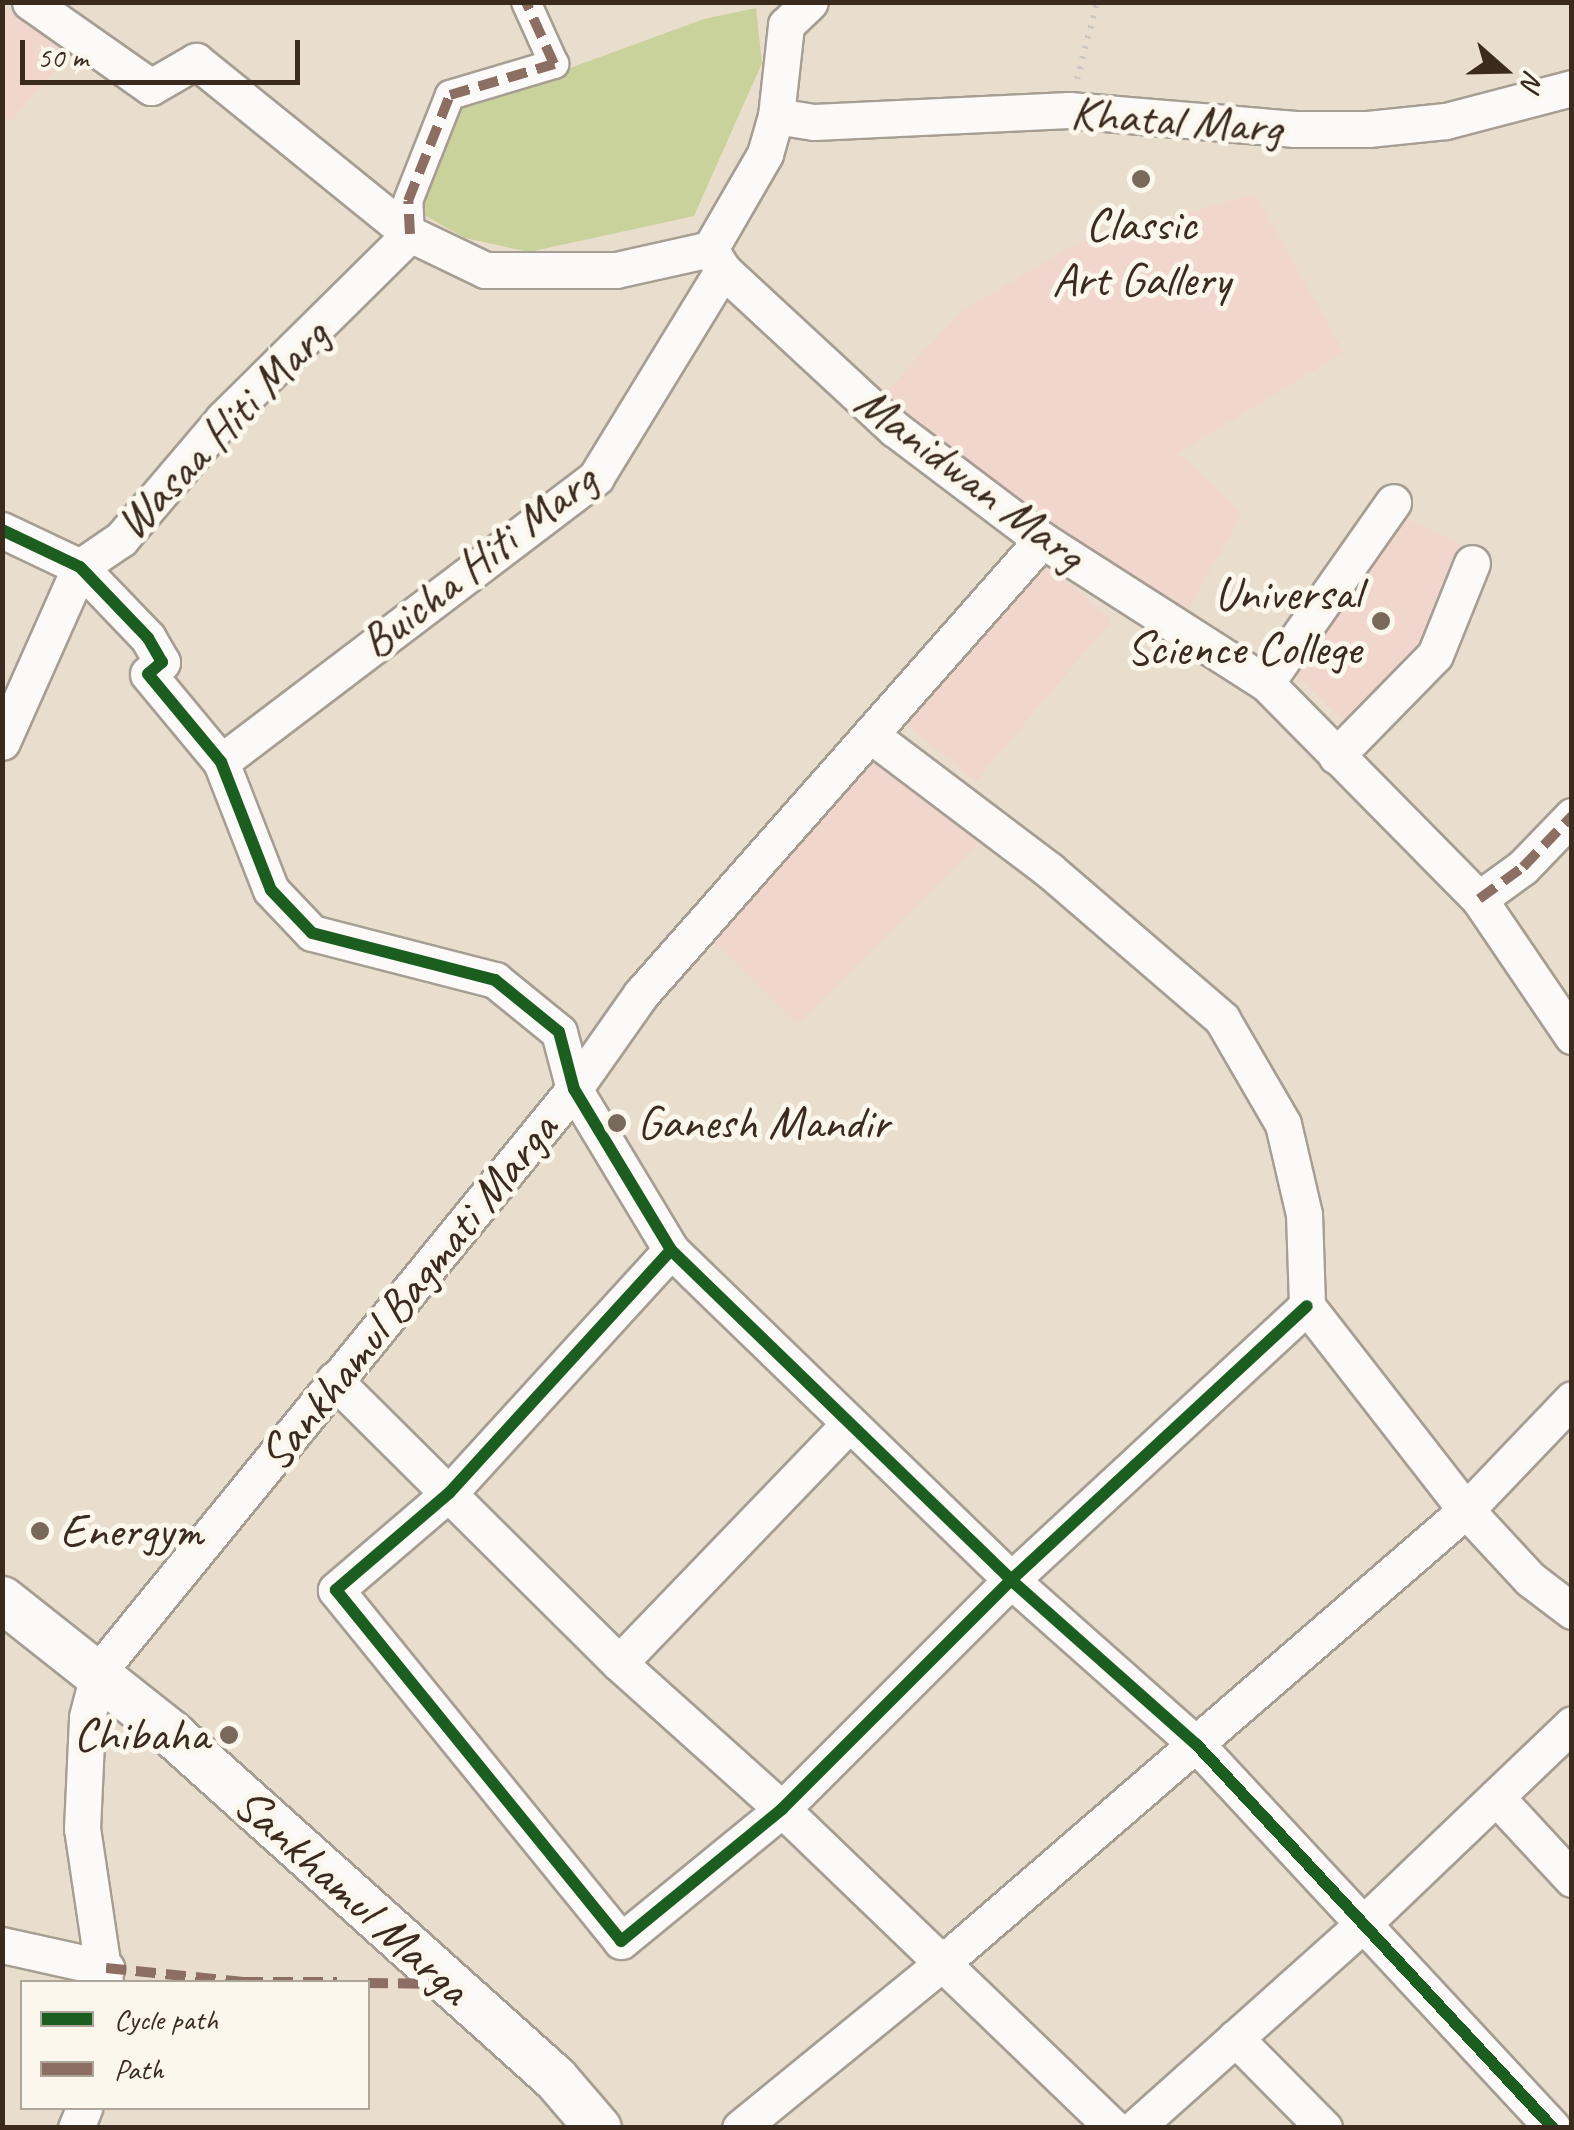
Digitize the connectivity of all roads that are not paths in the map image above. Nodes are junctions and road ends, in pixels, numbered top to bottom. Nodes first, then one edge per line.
1 (30, 2) edge
2 (526, 2) edge
3 (791, 10) edge
4 (1572, 88) edge
5 (776, 116) junction
6 (410, 234) junction
7 (716, 259) junction
8 (1393, 502) dead end
9 (2, 530) edge
10 (1042, 540) junction
11 (1472, 563) dead end
12 (80, 567) junction
13 (1266, 683) junction
14 (872, 736) junction
15 (2, 742) edge
16 (1336, 756) junction
17 (221, 762) junction
18 (1572, 816) edge
19 (1479, 899) junction
20 (1572, 1036) edge
21 (574, 1089) junction
22 (671, 1250) junction
23 (1307, 1306) junction
24 (334, 1380) junction
25 (1572, 1399) edge
26 (850, 1424) junction
27 (449, 1492) junction
28 (1466, 1510) junction
29 (1011, 1580) junction
30 (2, 1599) edge
31 (1572, 1611) edge
32 (620, 1663) junction
33 (99, 1671) junction
34 (1572, 1724) edge
35 (1196, 1744) junction
36 (1496, 1797) junction
37 (782, 1809) junction
38 (1572, 1879) edge
39 (1365, 1922) junction
40 (2, 1945) edge
41 (942, 1962) junction
42 (105, 1975) edge
43 (1236, 2038) junction
44 (598, 2128) edge
45 (740, 2128) edge
46 (1113, 2128) edge
47 (1135, 2128) edge
48 (1324, 2128) edge
49 (1554, 2128) edge

1 - 6 street
2 - 6 street
3 - 5 street, Buicha Hiti Marg
4 - 5 street, Khatal Marg
5 - 7 street, Buicha Hiti Marg
6 - 7 street
6 - 12 street, Wasaa Hiti Marg
7 - 10 street, Manidwan Marg
7 - 17 street, Buicha Hiti Marg
8 - 13 street
9 - 12 street
10 - 13 street, Manidwan Marg
10 - 14 street, Sankhamul Bagmati Marga
11 - 16 street
12 - 15 street, Wasaa Hiti Marg
12 - 17 street
13 - 16 street, Manidwan Marg
14 - 21 street, Sankhamul Bagmati Marga
14 - 23 street
16 - 19 street, Manidwan Marg
17 - 21 street
18 - 19 street
19 - 20 street, Manidwan Marg
21 - 22 street
21 - 24 street, Sankhamul Bagmati Marga
22 - 26 street
22 - 27 street
23 - 28 street
23 - 29 street
24 - 27 street
24 - 33 street, Sankhamul Bagmati Marga
25 - 28 street
26 - 29 street
26 - 32 street
27 - 32 street
27 - 37 street
28 - 31 street
28 - 35 street
29 - 35 street
29 - 37 street
30 - 33 street, Sankhamul Marga
32 - 37 street
33 - 42 street, Sankhamul Bagmati Marga
33 - 44 street, Sankhamul Marga
34 - 36 street
35 - 39 street
35 - 41 street
36 - 38 street
36 - 39 street
37 - 41 street
39 - 43 street
39 - 49 street
40 - 42 street
41 - 45 street
41 - 46 street
43 - 47 street
43 - 48 street

